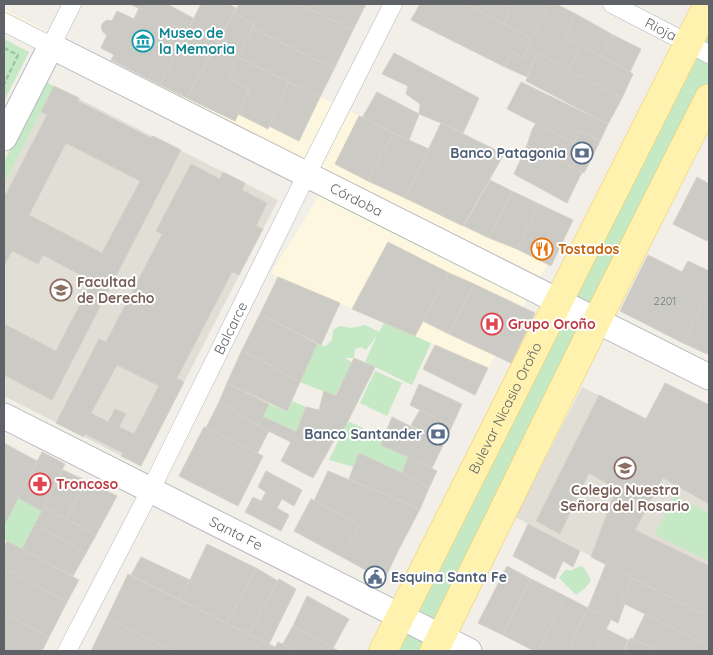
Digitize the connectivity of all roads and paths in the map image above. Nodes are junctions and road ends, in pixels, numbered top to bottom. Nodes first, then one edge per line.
1 (72, 4) edge
2 (393, 4) edge
3 (612, 4) edge
4 (708, 4) edge
5 (4, 22) edge
6 (51, 46) junction
7 (4, 48) edge
8 (699, 49) edge
9 (4, 84) edge
10 (709, 98) edge
11 (4, 138) edge
12 (307, 174) junction
13 (559, 301) junction
14 (597, 320) junction
15 (709, 377) edge
16 (4, 416) edge
17 (150, 490) junction
18 (401, 618) junction
19 (438, 644) edge
20 (67, 651) edge
21 (384, 651) edge
22 (469, 651) edge

1 - 6 street
2 - 12 street, Balcarce
3 - 8 street, Rioja
4 - 8 main road, Bulevar Nicasio Oroño
5 - 6 street, Córdoba
6 - 11 main road
6 - 12 main road, Córdoba
7 - 9 path
8 - 13 main road, Bulevar Nicasio Oroño
10 - 14 main road
12 - 13 main road, Córdoba
12 - 17 street, Balcarce
13 - 14 main road, Córdoba
13 - 18 main road, Bulevar Nicasio Oroño
14 - 15 main road, Córdoba
14 - 19 main road
16 - 17 main road, Santa Fe
17 - 18 main road, Santa Fe
17 - 20 street, Balcarce
18 - 19 main road, Santa Fe
18 - 21 main road, Bulevar Nicasio Oroño
19 - 22 main road, Santa Fe

